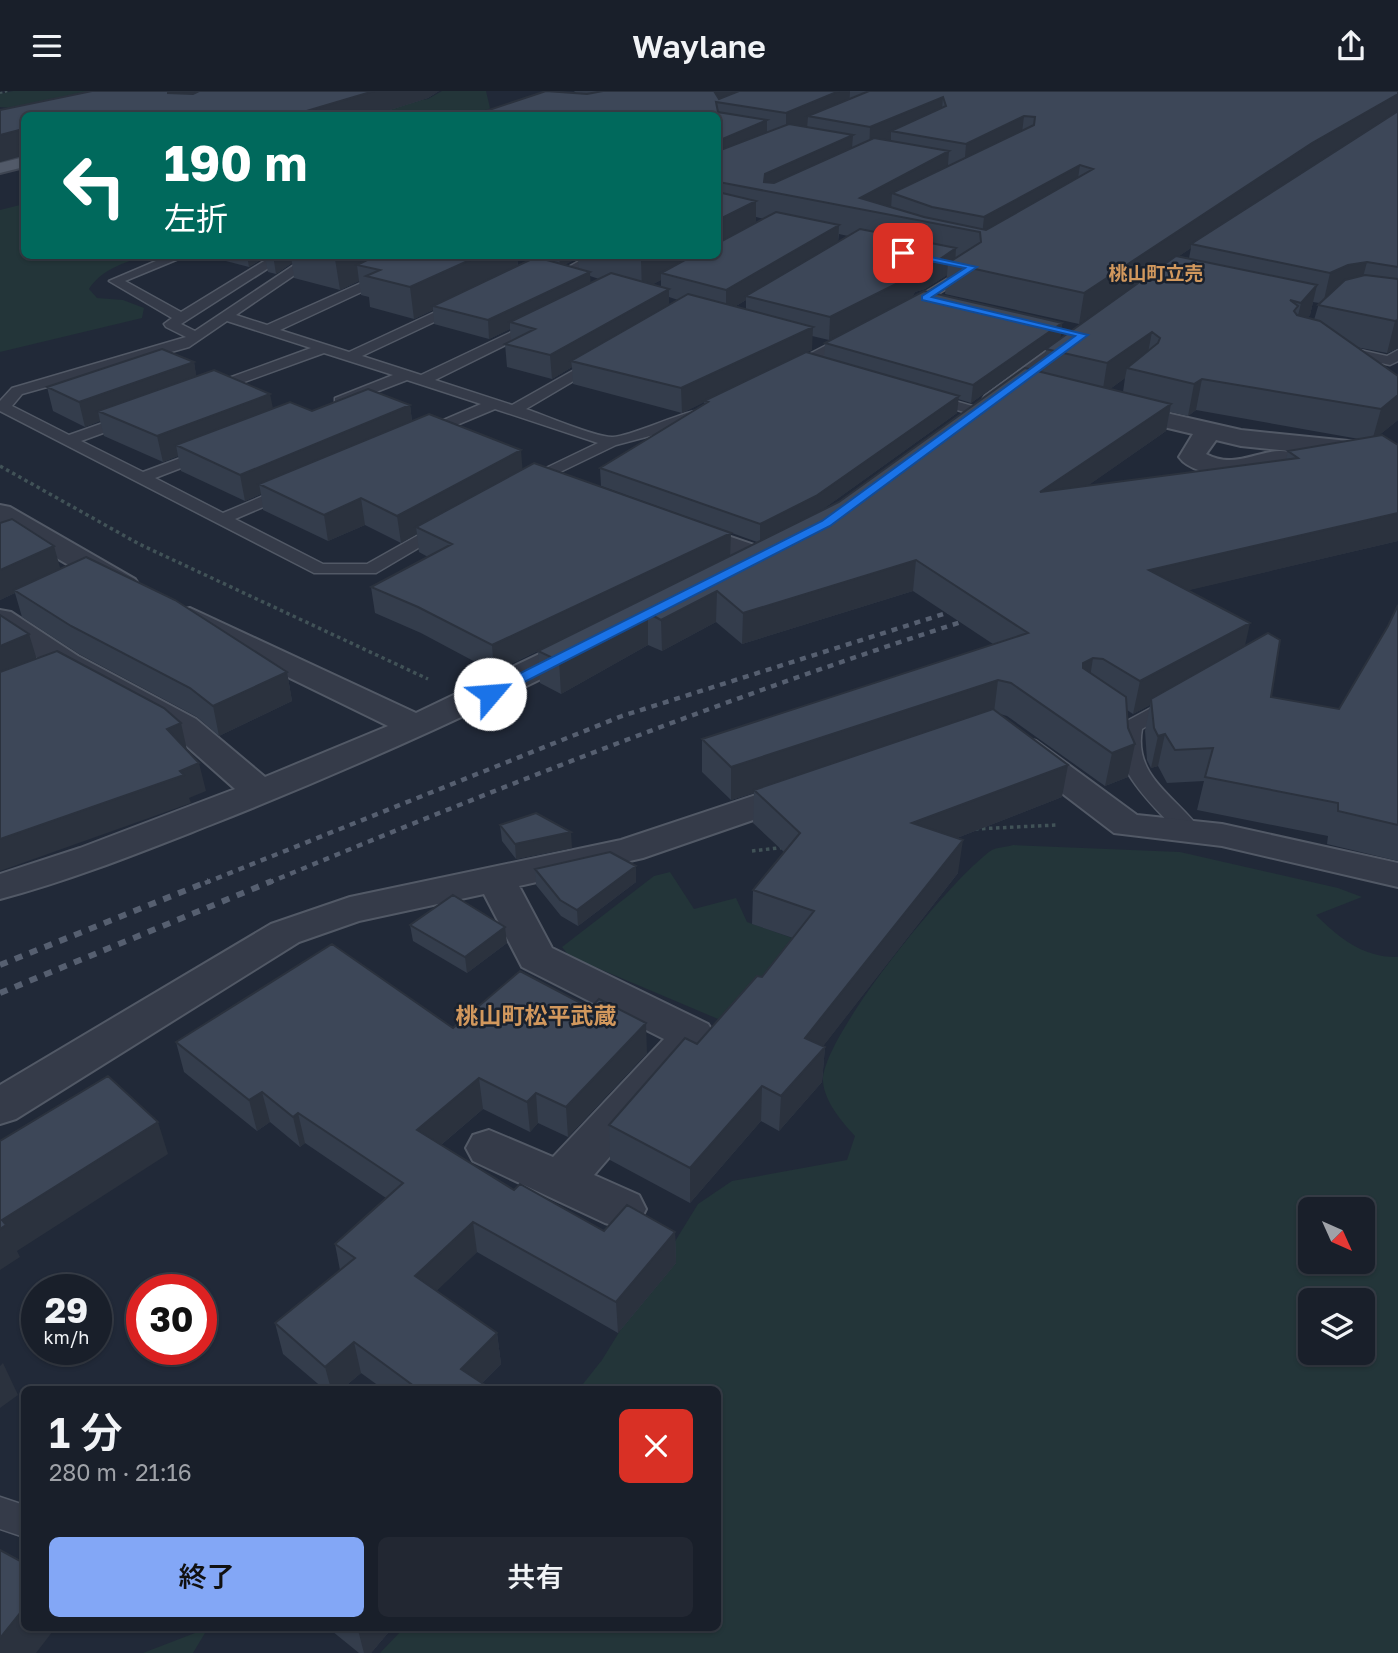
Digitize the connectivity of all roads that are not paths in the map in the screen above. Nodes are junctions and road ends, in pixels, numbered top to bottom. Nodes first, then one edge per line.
1 (21, 163) edge
2 (0, 168) edge
3 (171, 259) edge
4 (276, 259) edge
5 (312, 259) edge
6 (426, 259) edge
7 (590, 259) edge
8 (947, 262) edge
9 (585, 281) edge
10 (474, 298) edge
11 (925, 298) junction
12 (951, 304) edge
13 (225, 316) junction
14 (182, 317) junction
15 (890, 317) edge
16 (547, 319) edge
17 (1081, 328) edge
18 (866, 329) edge
19 (268, 330) junction
20 (194, 337) junction
21 (805, 341) edge
22 (1324, 347) edge
23 (325, 348) junction
24 (831, 348) junction
25 (617, 349) edge
26 (1398, 354) edge
27 (351, 357) junction
28 (804, 361) junction
29 (828, 368) edge
30 (780, 373) edge
31 (407, 375) junction
32 (423, 380) junction
33 (1017, 384) junction
34 (1054, 393) edge
35 (196, 394) edge
36 (916, 394) edge
37 (1104, 399) edge
38 (494, 404) junction
39 (707, 408) edge
40 (319, 409) edge
41 (514, 410) junction
42 (978, 412) junction
43 (145, 413) edge
44 (945, 436) edge
45 (68, 440) junction
46 (408, 440) edge
47 (611, 442) junction
48 (218, 449) edge
49 (1398, 454) edge
50 (142, 478) junction
51 (309, 482) edge
52 (527, 483) joint
53 (578, 490) edge
54 (0, 513) edge
55 (222, 519) junction
56 (657, 519) edge
57 (454, 522) edge
58 (725, 575) edge
59 (8, 611) edge
60 (606, 634) edge
61 (66, 663) junction
62 (33, 677) edge
63 (1191, 692) edge
64 (1110, 712) edge
65 (993, 725) edge
66 (415, 726) junction
67 (1132, 726) junction
68 (838, 778) edge
69 (261, 793) junction
70 (1191, 831) junction
71 (1398, 875) edge
72 (495, 878) junction
73 (0, 887) edge
74 (0, 1107) edge
75 (489, 1148) dead end
76 (561, 1180) junction
77 (622, 1209) edge
78 (0, 1513) edge
79 (21, 1520) edge

1 - 2 main road
3 - 14 lane
4 - 14 lane
5 - 13 lane
6 - 19 lane
7 - 9 lane
8 - 11 lane
10 - 27 lane
11 - 12 street
11 - 15 lane
13 - 19 lane
13 - 20 lane
14 - 20 lane
16 - 32 lane
17 - 33 street
18 - 24 lane
19 - 23 lane
20 - 45 lane
21 - 24 lane
22 - 26 lane
23 - 27 lane
23 - 35 lane
24 - 28 lane
25 - 41 lane
27 - 31 lane
28 - 29 lane
28 - 30 lane
31 - 32 lane
31 - 40 lane
32 - 38 lane
33 - 34 street
33 - 42 street
36 - 42 lane
37 - 49 street
38 - 41 lane
38 - 46 lane
39 - 47 lane
41 - 47 lane
42 - 44 street
43 - 45 lane
45 - 50 lane
47 - 52 lane
48 - 50 lane
50 - 55 lane
51 - 55 lane
52 - 53 street
54 - 66 street
55 - 57 lane
56 - 58 street
59 - 61 street
60 - 66 street
61 - 62 street
61 - 69 street
63 - 67 lane
64 - 67 lane
65 - 70 street
66 - 69 street
67 - 70 lane
68 - 72 street
69 - 73 street
70 - 71 street
72 - 74 street
72 - 76 street
75 - 76 street
76 - 77 street
78 - 79 lane

